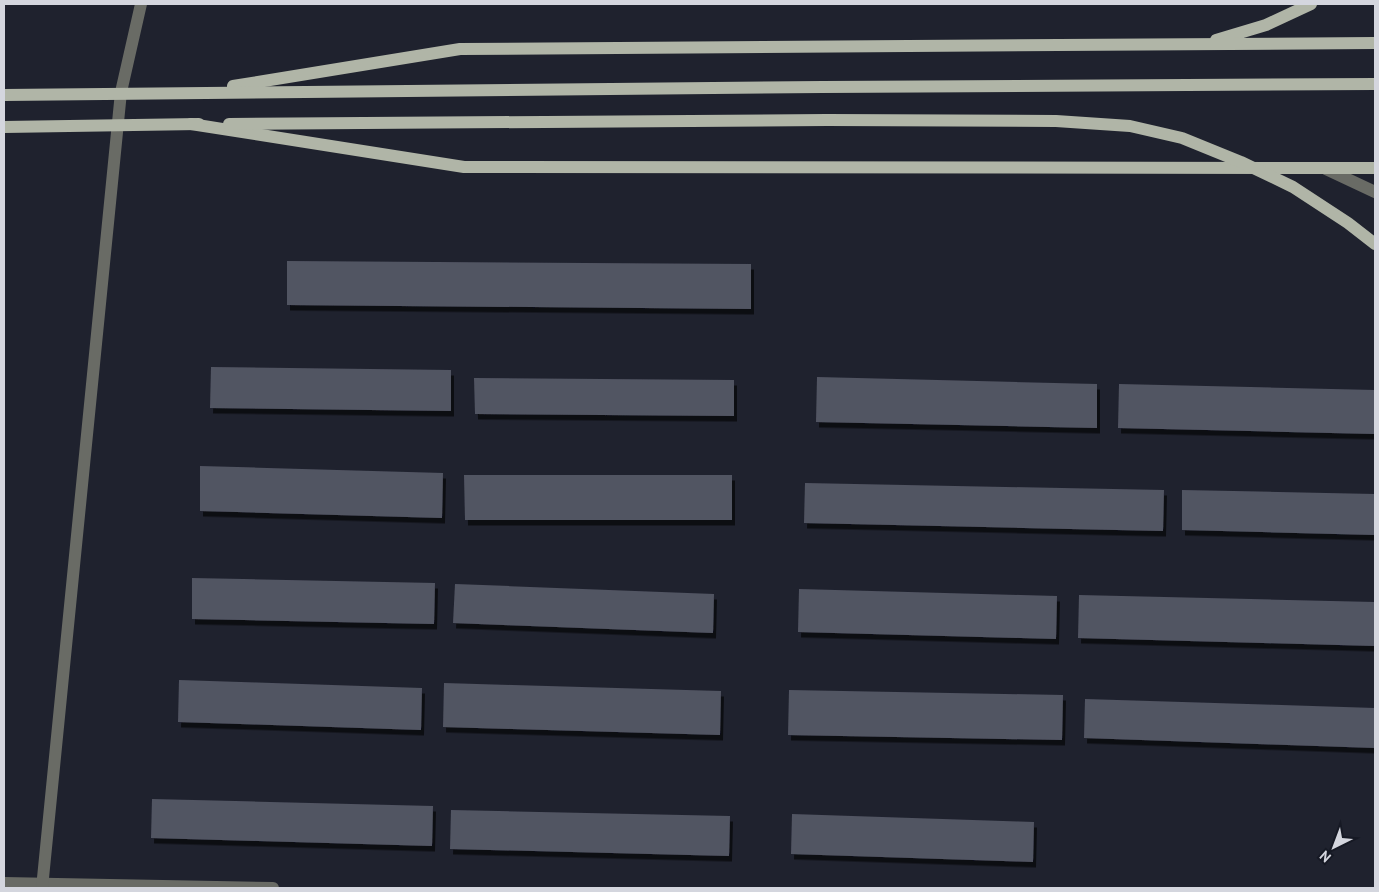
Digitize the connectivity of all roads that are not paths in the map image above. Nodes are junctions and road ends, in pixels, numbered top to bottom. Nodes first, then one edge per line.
1 (141, 4) edge
2 (1311, 4) edge
3 (1375, 43) edge
4 (1203, 45) junction
5 (1375, 84) edge
6 (121, 92) junction
7 (193, 92) junction
8 (4, 95) edge
9 (191, 124) junction
10 (118, 125) junction
11 (4, 127) edge
12 (1375, 168) edge
13 (1326, 169) junction
14 (1375, 192) edge
15 (1375, 244) edge
16 (4, 883) edge
17 (42, 886) edge
18 (273, 888) edge

1 - 6 street
2 - 4 main road
3 - 4 main road
4 - 7 main road
5 - 7 main road
6 - 7 main road
6 - 8 main road
6 - 10 street
9 - 10 main road
9 - 13 main road
9 - 15 main road, bridge
10 - 11 main road
10 - 17 street
12 - 13 main road
13 - 14 street
16 - 17 street
17 - 18 street

